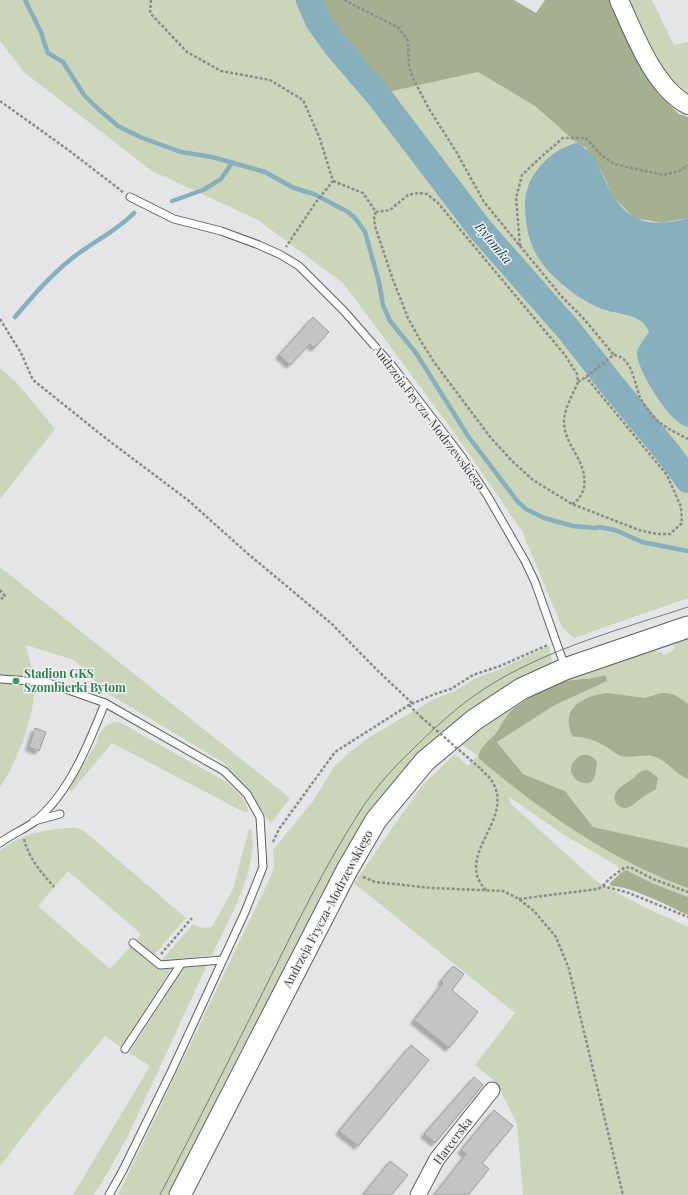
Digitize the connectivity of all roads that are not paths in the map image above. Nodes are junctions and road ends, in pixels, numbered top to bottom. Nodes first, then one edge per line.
1 (619, 0) edge
2 (688, 105) edge
3 (130, 197) road end
4 (688, 627) edge
5 (565, 669) junction
6 (0, 679) edge
7 (105, 703) junction
8 (60, 814) dead end
9 (34, 822) junction
10 (0, 843) edge
11 (133, 943) dead end
12 (222, 960) junction
13 (181, 964) junction
14 (125, 1049) dead end
15 (492, 1090) dead end
16 (108, 1195) edge
17 (180, 1195) edge
18 (418, 1195) edge

1 - 2 street
3 - 5 lane, Andrzeja Frycza-Modrzewskiego
4 - 5 main road, Andrzeja Frycza-Modrzewskiego
5 - 17 main road, Andrzeja Frycza-Modrzewskiego
6 - 7 lane
7 - 9 lane
7 - 12 lane
8 - 9 lane
9 - 10 lane
11 - 13 lane
12 - 13 lane
12 - 16 lane
13 - 14 lane
15 - 18 street, Harcerska

